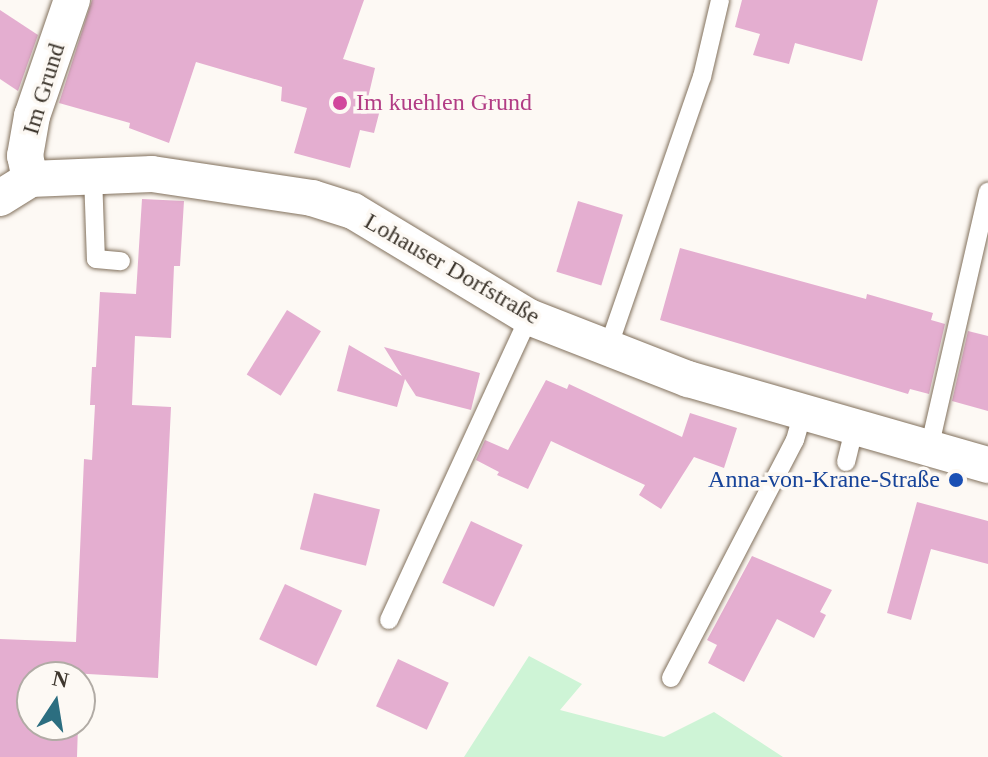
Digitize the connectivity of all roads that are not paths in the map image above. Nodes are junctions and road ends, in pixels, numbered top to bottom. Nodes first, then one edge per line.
1 (72, 0) edge
2 (720, 0) edge
3 (93, 175) junction
4 (30, 179) junction
5 (988, 192) edge
6 (0, 198) edge
7 (121, 261) dead end
8 (529, 317) junction
9 (608, 348) junction
10 (803, 412) junction
11 (855, 427) junction
12 (929, 449) junction
13 (846, 462) dead end
14 (988, 465) edge
15 (389, 620) dead end
16 (671, 678) dead end

1 - 4 street, Im Grund
2 - 9 lane
3 - 4 street, Lohauser Dorfstraße
3 - 7 lane
3 - 8 street, Lohauser Dorfstraße
4 - 6 street, Lohauser Dorfstraße
5 - 12 lane
8 - 9 street, Lohauser Dorfstraße
8 - 15 lane
9 - 10 street, Lohauser Dorfstraße
10 - 11 street, Lohauser Dorfstraße
10 - 16 lane
11 - 12 street, Lohauser Dorfstraße
11 - 13 lane
12 - 14 street, Lohauser Dorfstraße

